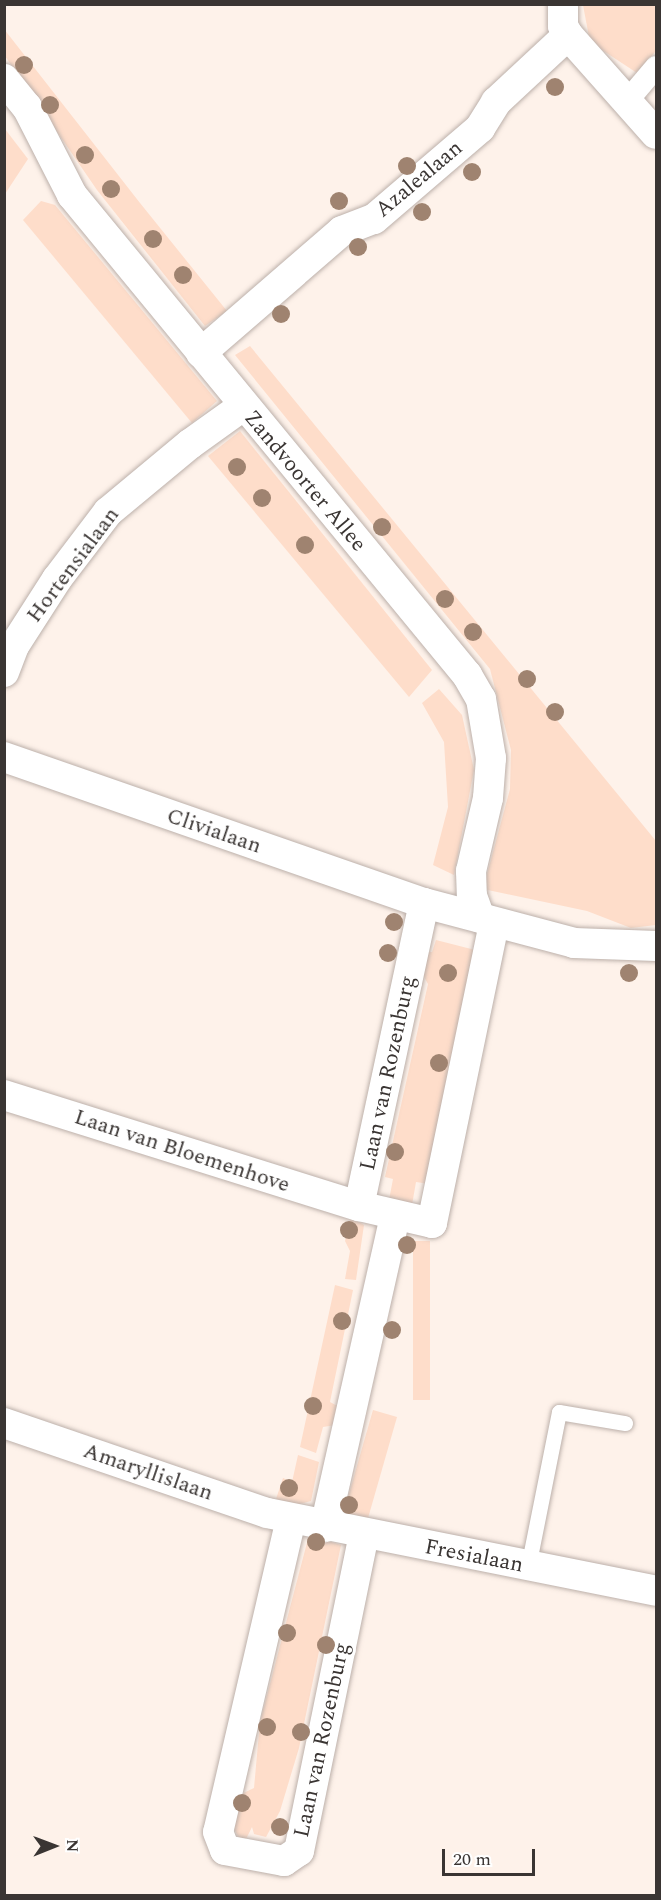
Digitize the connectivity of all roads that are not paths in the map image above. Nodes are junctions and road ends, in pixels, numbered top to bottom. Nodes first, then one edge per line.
1 (563, 4) edge
2 (568, 34) junction
3 (657, 67) edge
4 (4, 79) edge
5 (628, 100) junction
6 (657, 134) edge
7 (201, 353) junction
8 (243, 406) junction
9 (4, 672) edge
10 (4, 757) edge
11 (424, 903) junction
12 (487, 920) junction
13 (657, 946) edge
14 (4, 1095) edge
15 (359, 1206) junction
16 (395, 1216) junction
17 (4, 1423) edge
18 (625, 1423) dead end
19 (291, 1519) junction
20 (325, 1527) junction
21 (364, 1535) junction
22 (528, 1566) junction
23 (657, 1591) edge

1 - 2 street
2 - 5 street
2 - 7 street, Azalealaan
3 - 5 street
4 - 7 street, Zandvoorter Allee
5 - 6 street
7 - 8 street, Zandvoorter Allee
8 - 9 street, Hortensialaan
8 - 12 street, Zandvoorter Allee
10 - 11 street, Clivialaan
11 - 12 street
11 - 15 street, Laan van Rozenburg
12 - 13 street
12 - 16 street
14 - 15 street, Laan van Bloemenhove
15 - 16 street
16 - 20 street
17 - 19 street, Amaryllislaan
18 - 22 lane
19 - 20 street, Fresialaan
19 - 21 street, Laan van Rozenburg
20 - 21 street, Fresialaan
21 - 22 street, Fresialaan
22 - 23 street, Fresialaan

